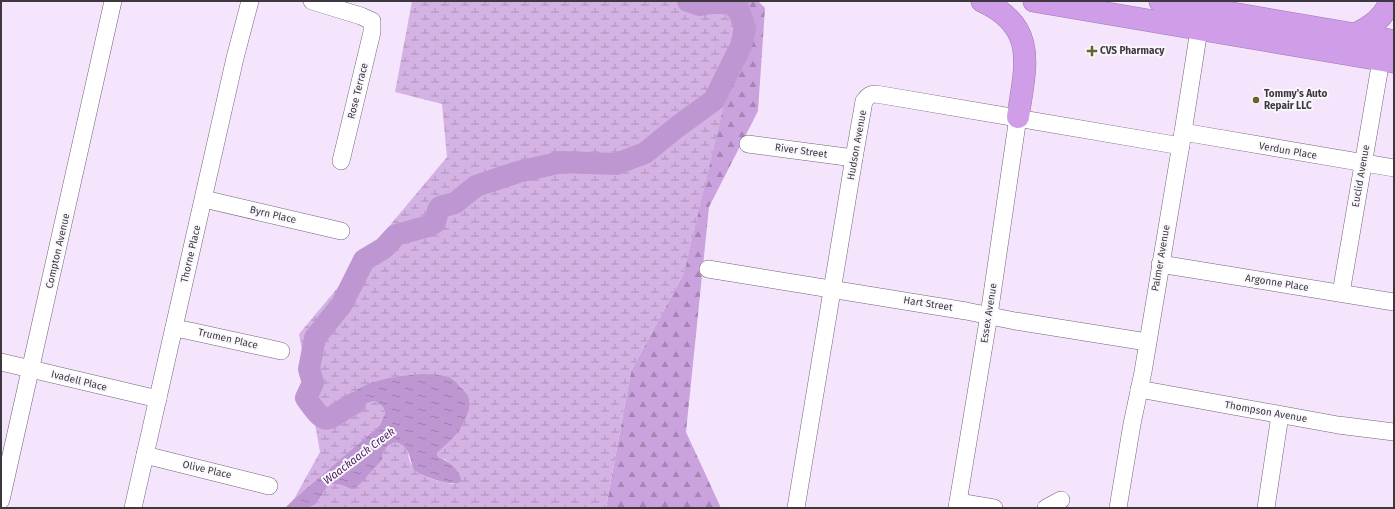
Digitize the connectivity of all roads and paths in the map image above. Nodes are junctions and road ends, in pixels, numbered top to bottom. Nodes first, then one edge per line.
1 (114, 1) edge
2 (250, 1) edge
3 (312, 1) edge
4 (982, 1) edge
5 (1034, 1) edge
6 (1160, 1) edge
7 (1391, 1) edge
8 (1202, 4) edge
9 (1199, 29) junction
10 (1356, 34) junction
11 (1394, 41) edge
12 (1387, 61) edge
13 (1018, 117) junction
14 (1182, 139) junction
15 (748, 144) dead end
16 (854, 158) junction
17 (341, 161) dead end
18 (1363, 164) junction
19 (1394, 168) edge
20 (204, 199) junction
21 (341, 231) dead end
22 (1160, 264) junction
23 (708, 269) dead end
24 (832, 288) junction
25 (1341, 293) junction
26 (1394, 302) edge
27 (989, 315) junction
28 (174, 328) junction
29 (1147, 342) junction
30 (281, 351) dead end
31 (1, 362) edge
32 (30, 369) junction
33 (1139, 389) junction
34 (158, 399) junction
35 (1280, 415) junction
36 (1394, 432) edge
37 (145, 455) junction
38 (269, 486) dead end
39 (1, 500) edge
40 (1061, 500) dead end
41 (958, 505) edge
42 (133, 508) edge
43 (796, 508) edge
44 (994, 508) edge
45 (1046, 508) edge
46 (1118, 508) edge
47 (1266, 508) edge

1 - 32 street, Compton Avenue
2 - 20 street, Thorne Place
3 - 17 street, Rose Terrace
4 - 13 highway
5 - 9 highway
6 - 8 highway
7 - 10 highway
8 - 9 street, Palmer Avenue
8 - 10 highway
9 - 12 highway
9 - 14 street, Palmer Avenue
10 - 11 highway
12 - 18 street, Euclid Avenue
13 - 14 street, Hudson Avenue
13 - 16 street, Hudson Avenue
13 - 27 street, Essex Avenue
14 - 18 street, Verdun Place
14 - 22 street, Palmer Avenue
15 - 16 street, River Street
16 - 24 street, Hudson Avenue
18 - 19 street, Verdun Place
18 - 25 street, Euclid Avenue
20 - 21 street, Byrn Place
20 - 28 street, Thorne Place
22 - 25 street, Argonne Place
22 - 29 street, Palmer Avenue
23 - 24 street, Hart Street
24 - 27 street, Hart Street
24 - 43 street, Hudson Avenue
25 - 26 street, Argonne Place
27 - 29 street, Hart Street
27 - 41 street, Essex Avenue
28 - 30 street, Trumen Place
28 - 34 street, Thorne Place
29 - 33 street, Palmer Avenue
31 - 32 street, Ivadell Place
32 - 34 street, Ivadell Place
32 - 39 street, Compton Avenue
33 - 35 street, Thompson Avenue
33 - 46 street, Palmer Avenue
34 - 37 street, Thorne Place
35 - 36 street, Thompson Avenue
35 - 47 street
37 - 38 street, Olive Place
37 - 42 street, Thorne Place
40 - 45 street
41 - 44 street

